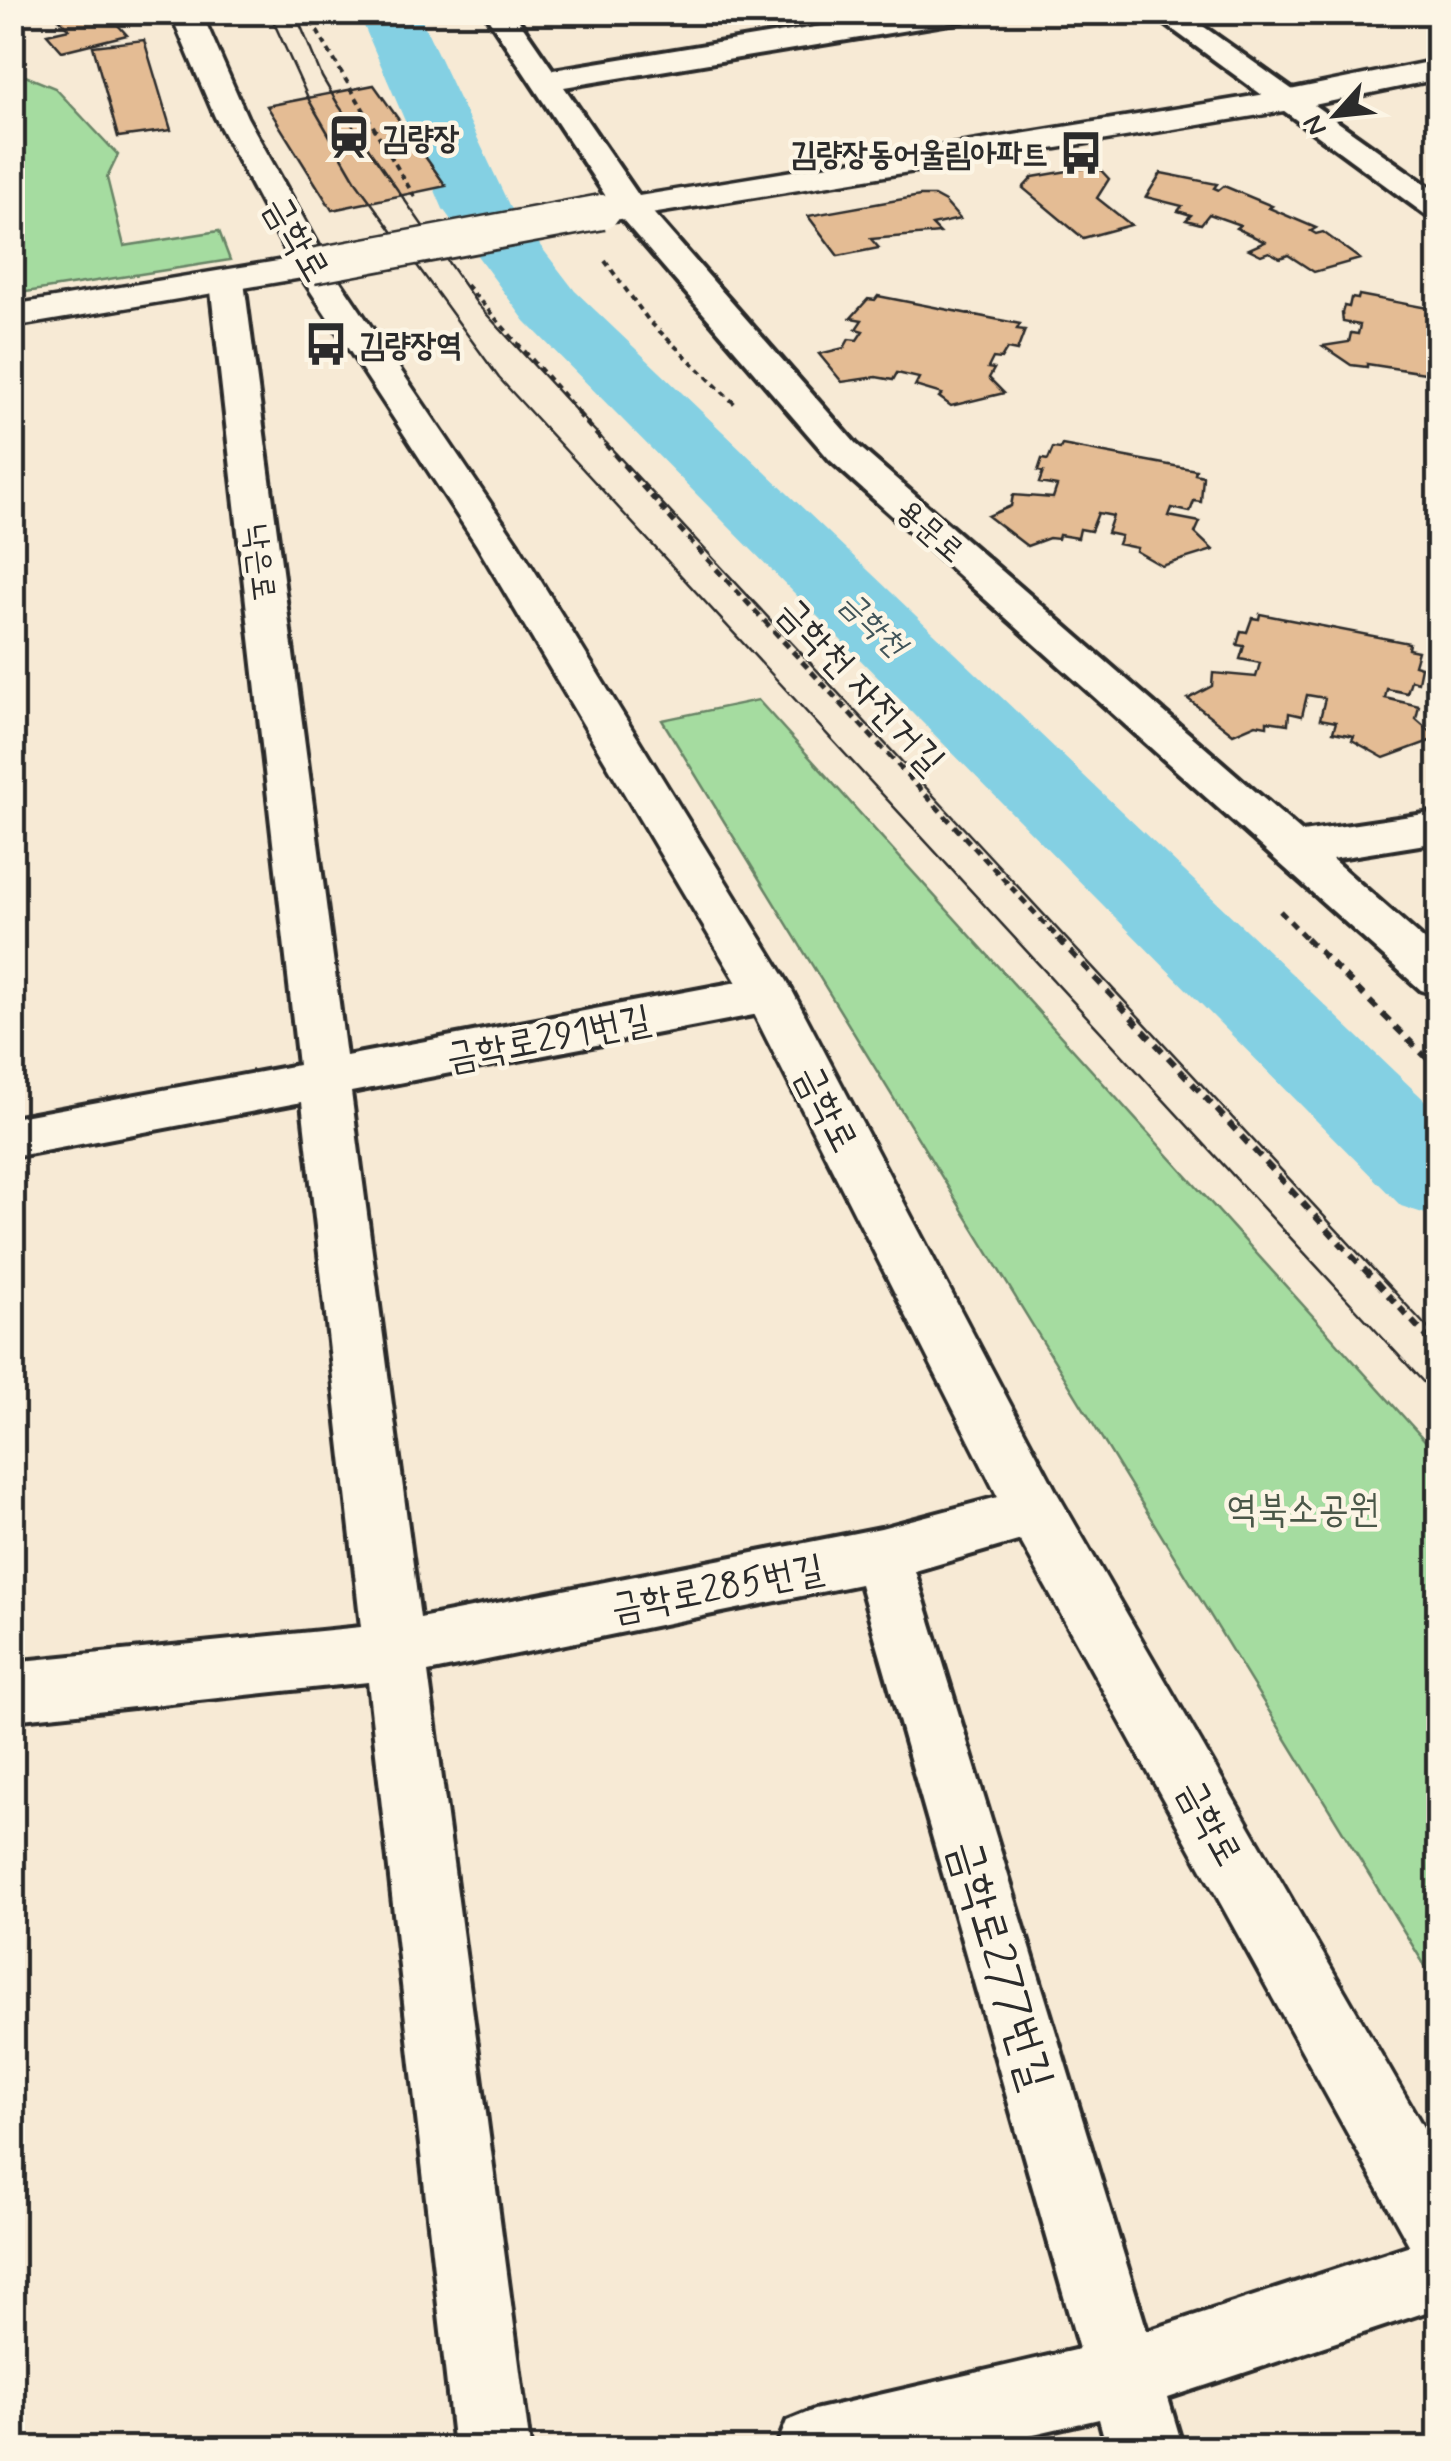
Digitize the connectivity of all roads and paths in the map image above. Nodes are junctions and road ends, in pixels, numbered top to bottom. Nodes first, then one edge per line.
1 (185, 12) edge
2 (306, 12) edge
3 (498, 12) edge
4 (962, 12) edge
5 (1162, 12) edge
6 (902, 17) edge
7 (1438, 70) edge
8 (544, 81) junction
9 (1290, 100) junction
10 (418, 202) dead end
11 (1438, 208) edge
12 (615, 209) junction
13 (312, 266) junction
14 (457, 271) dead end
15 (226, 282) junction
16 (12, 316) edge
17 (1438, 827) edge
18 (1294, 850) junction
19 (1438, 978) edge
20 (769, 994) junction
21 (326, 1081) junction
22 (12, 1138) edge
23 (1438, 1349) edge
24 (1036, 1512) junction
25 (881, 1554) junction
26 (396, 1651) junction
27 (12, 1690) edge
28 (1438, 2224) edge
29 (1438, 2272) edge
30 (1126, 2374) junction
31 (492, 2448) edge
32 (814, 2448) edge
33 (1145, 2448) edge

1 - 13 main road, 금학로
2 - 10 path
3 - 8 street, 용문로
4 - 6 street
5 - 9 street
6 - 8 street
7 - 9 main road
8 - 12 street, 용문로
9 - 11 street
9 - 12 main road
12 - 13 main road, bridge
12 - 18 street, 용문로
13 - 15 main road
13 - 20 main road, 금학로
14 - 23 path, 금학천 자전거길
15 - 16 main road
15 - 21 street, 낙은로
17 - 18 street
18 - 19 street, 용문로
20 - 21 street, 금학로291번길
20 - 24 main road, 금학로
21 - 22 street, 금학로291번길
21 - 26 street
24 - 25 street, 금학로285번길
24 - 28 main road, 금학로
25 - 26 street, 금학로285번길
25 - 30 street, 금학로277번길
26 - 27 street, 금학로285번길
26 - 31 street
29 - 30 street
30 - 32 street
30 - 33 street, 금학로277번길

